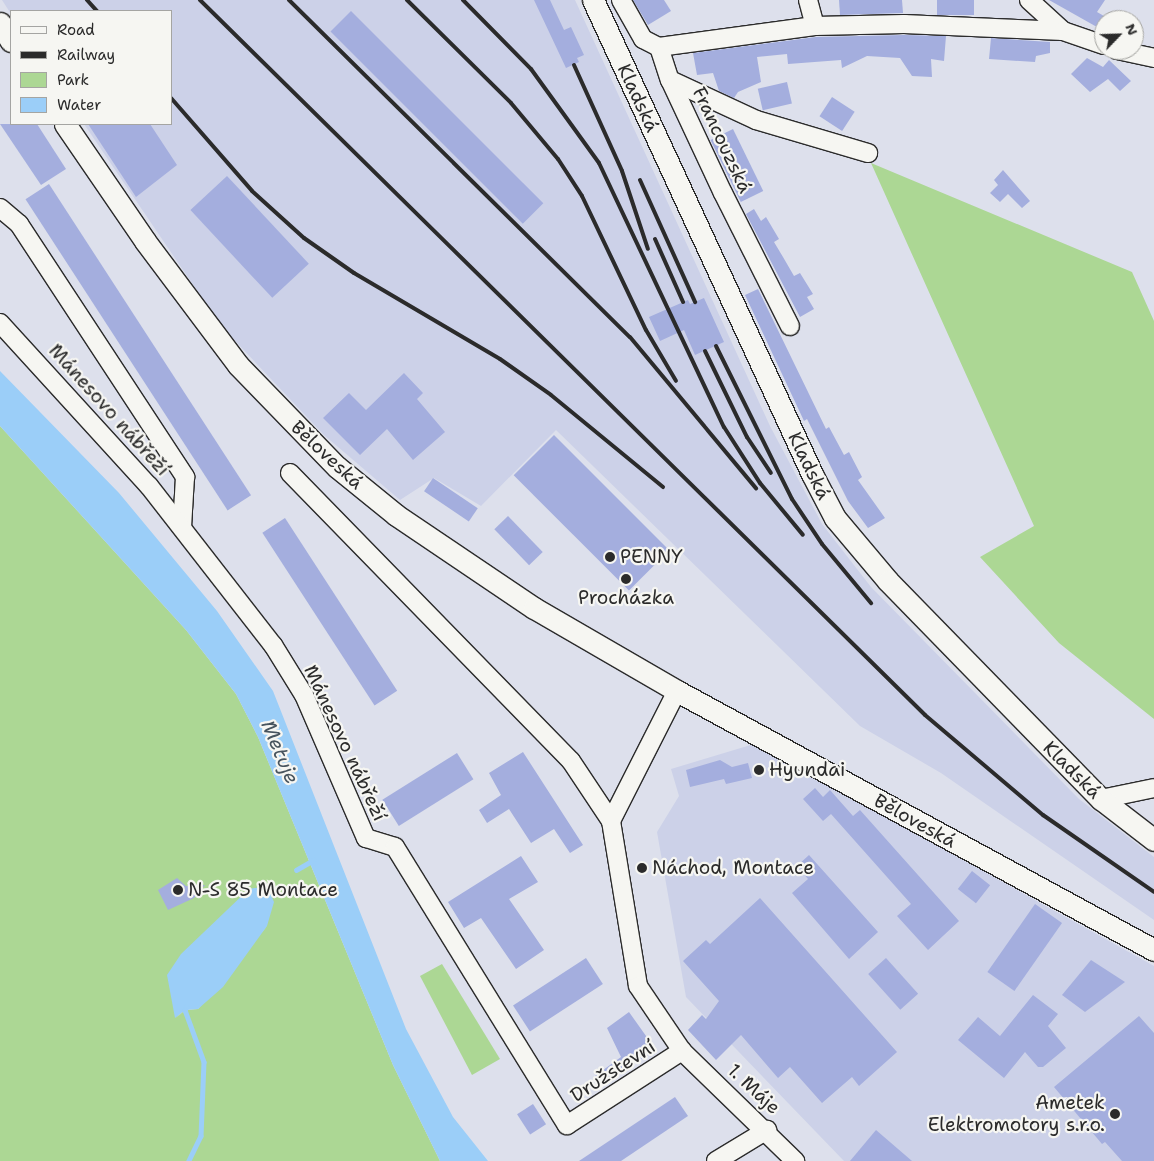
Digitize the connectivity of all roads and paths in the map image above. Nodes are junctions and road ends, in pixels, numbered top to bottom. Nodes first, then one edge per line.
1 (593, 0) edge
2 (622, 0) edge
3 (808, 0) edge
4 (1029, 0) edge
5 (0, 23) edge
6 (815, 26) junction
7 (1063, 31) junction
8 (10, 38) edge
9 (1094, 42) edge
10 (659, 47) junction
11 (670, 80) junction
12 (66, 125) edge
13 (868, 153) dead end
14 (0, 208) edge
15 (0, 323) edge
16 (790, 326) dead end
17 (290, 473) dead end
18 (182, 527) junction
19 (677, 691) junction
20 (1154, 788) edge
21 (1101, 799) junction
22 (611, 821) junction
23 (1154, 840) edge
24 (1154, 950) edge
25 (682, 1051) junction
26 (567, 1125) joint
27 (767, 1130) junction
28 (737, 1156) edge
29 (716, 1161) edge
30 (795, 1161) edge

1 - 21 main road, Kladská
2 - 10 street
3 - 6 street
4 - 7 street
5 - 8 main road
6 - 7 street
6 - 10 street
7 - 9 street
10 - 11 street
11 - 13 street, Francouzská
11 - 16 street, Francouzská
12 - 19 main road, Běloveská
14 - 18 street
15 - 18 street, Mánesovo nábřeží
17 - 22 street, Běloveská
18 - 26 street, Mánesovo nábřeží
19 - 22 street
19 - 24 main road, Běloveská
20 - 21 street
21 - 23 main road, Kladská
22 - 25 street, Běloveská
25 - 26 street, Družstevní
25 - 27 street, 1. Máje
27 - 28 street
27 - 30 street, 1. Máje
28 - 29 street

